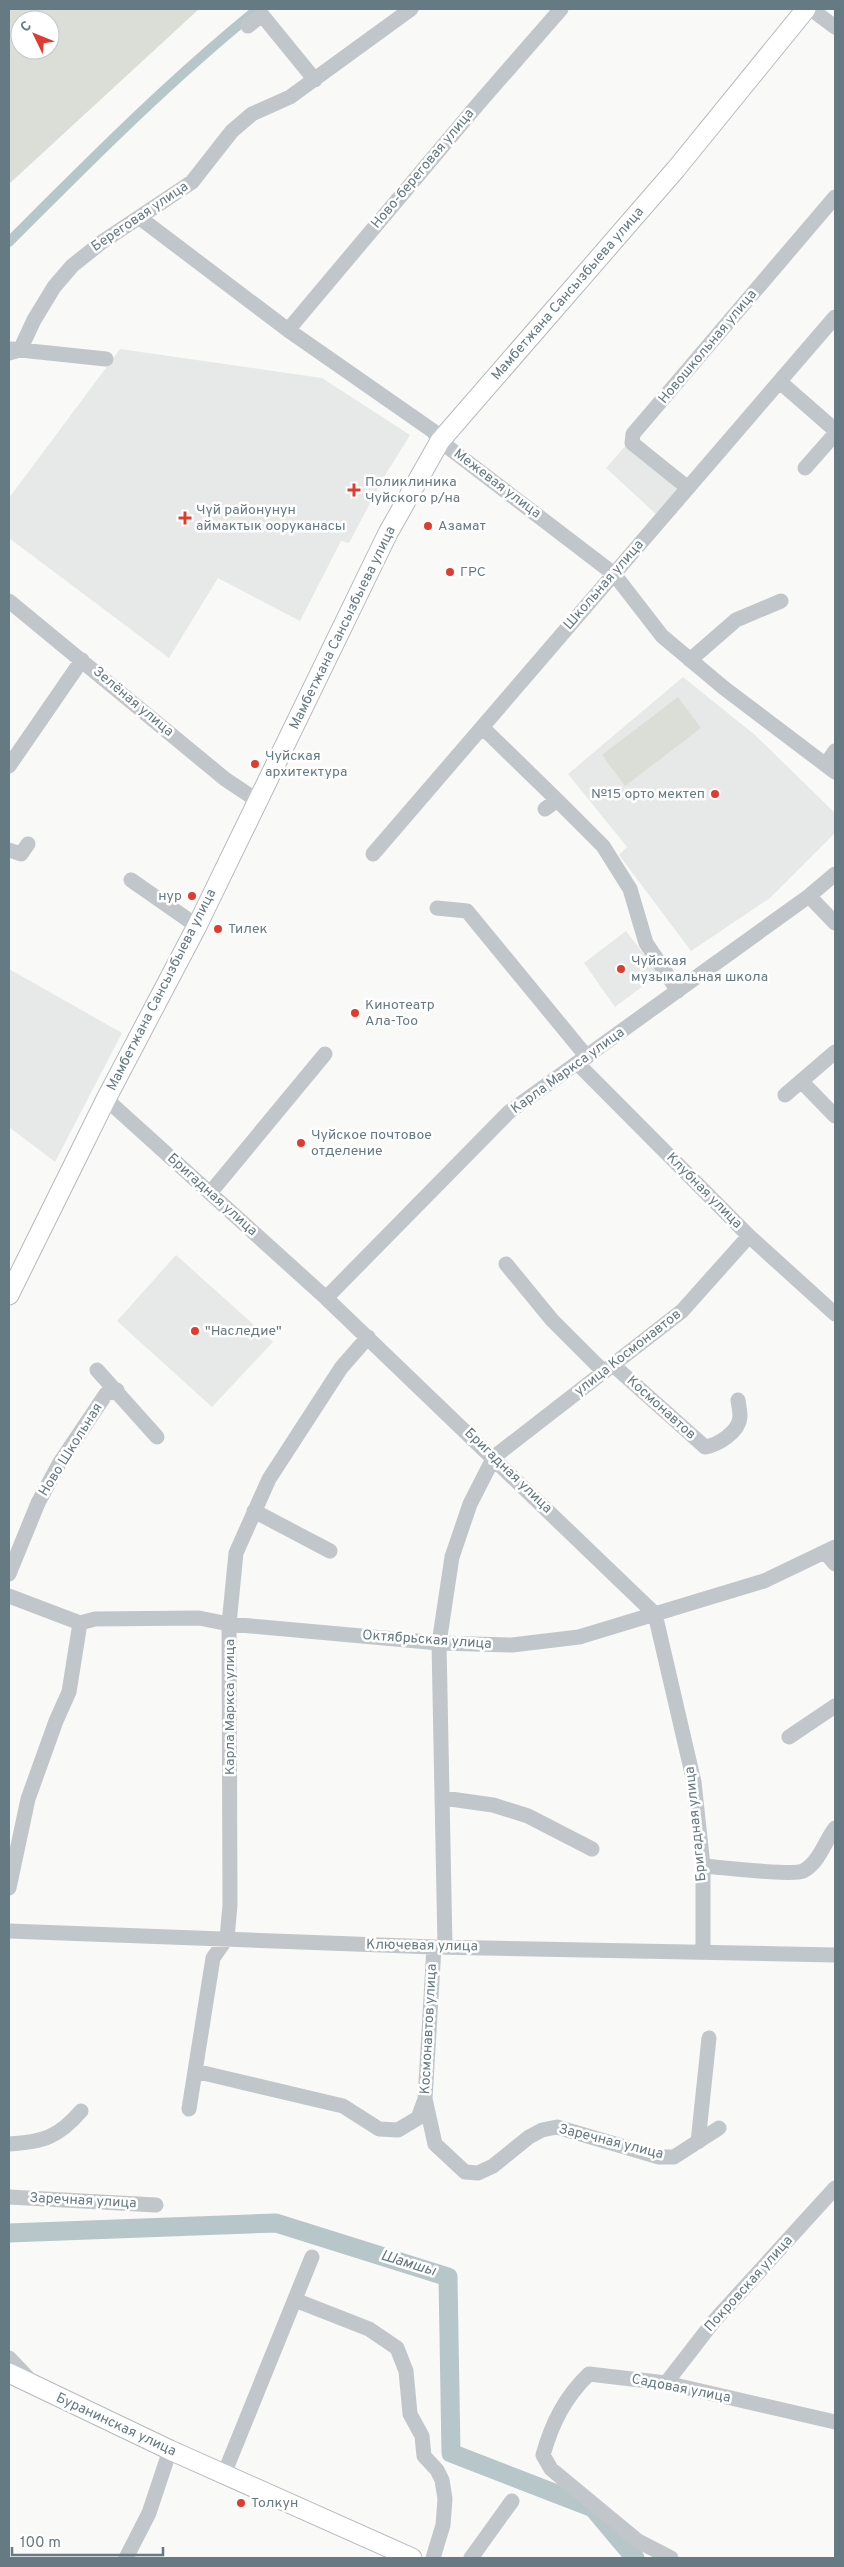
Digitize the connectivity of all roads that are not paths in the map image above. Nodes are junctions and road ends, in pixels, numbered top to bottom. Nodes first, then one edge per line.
1 (412, 9) edge
2 (561, 9) edge
3 (806, 9) edge
4 (811, 9) edge
5 (248, 26) dead end
6 (835, 27) edge
7 (315, 80) junction
8 (835, 197) edge
9 (140, 218) junction
10 (835, 317) edge
11 (288, 330) junction
12 (13, 351) edge
13 (106, 359) dead end
14 (780, 382) junction
15 (835, 432) edge
16 (440, 441) junction
17 (805, 468) dead end
18 (688, 488) junction
19 (614, 574) junction
20 (9, 601) edge
21 (781, 601) dead end
22 (82, 660) junction
23 (690, 660) junction
24 (482, 727) junction
25 (835, 751) edge
26 (9, 766) edge
27 (830, 768) edge
28 (557, 800) junction
29 (258, 801) junction
30 (545, 809) dead end
31 (28, 844) dead end
32 (9, 850) edge
33 (373, 854) dead end
34 (835, 874) edge
35 (131, 880) dead end
36 (810, 896) junction
37 (437, 908) dead end
38 (835, 923) edge
39 (197, 926) junction
40 (678, 992) junction
41 (835, 1052) edge
42 (325, 1054) dead end
43 (583, 1060) junction
44 (801, 1081) junction
45 (785, 1095) dead end
46 (106, 1099) junction
47 (835, 1116) edge
48 (210, 1193) junction
49 (749, 1236) junction
50 (506, 1264) dead end
51 (9, 1296) edge
52 (326, 1298) junction
53 (835, 1314) edge
54 (368, 1337) junction
55 (608, 1368) junction
56 (97, 1370) dead end
57 (117, 1390) junction
58 (738, 1400) dead end
59 (157, 1436) dead end
60 (494, 1457) junction
61 (254, 1510) junction
62 (330, 1551) dead end
63 (832, 1554) edge
64 (9, 1574) edge
65 (9, 1596) edge
66 (655, 1614) junction
67 (80, 1622) junction
68 (230, 1624) junction
69 (439, 1643) junction
70 (835, 1706) edge
71 (790, 1737) dead end
72 (443, 1798) junction
73 (835, 1828) edge
74 (592, 1849) dead end
75 (703, 1866) junction
76 (9, 1888) edge
77 (9, 1931) edge
78 (227, 1938) junction
79 (440, 1947) junction
80 (703, 1952) junction
81 (835, 1955) edge
82 (709, 2038) dead end
83 (196, 2071) junction
84 (427, 2105) junction
85 (189, 2108) dead end
86 (81, 2111) dead end
87 (719, 2128) dead end
88 (698, 2142) junction
89 (9, 2144) edge
90 (835, 2188) edge
91 (9, 2197) edge
92 (156, 2205) dead end
93 (312, 2257) dead end
94 (295, 2300) junction
95 (9, 2358) edge
96 (9, 2374) edge
97 (666, 2383) junction
98 (38, 2388) junction
99 (835, 2422) edge
100 (170, 2450) junction
101 (224, 2474) junction
102 (512, 2501) dead end
103 (126, 2558) edge
104 (412, 2558) edge
105 (432, 2558) edge
106 (471, 2558) edge
107 (671, 2558) edge

1 - 7 street, Береговая улица
2 - 11 street, Ново-береговая улица
3 - 16 main road, Мамбетжана Сансызбыева улица
4 - 6 street
5 - 7 street
7 - 9 street, Береговая улица
8 - 18 street, Новошкольная улица
9 - 11 street, Межевая улица
9 - 12 street, Береговая улица
10 - 14 street, Школьная улица
11 - 16 street, Межевая улица
12 - 13 street
14 - 15 street
14 - 18 street, Школьная улица
15 - 17 street
16 - 19 street, Межевая улица
16 - 29 main road, Мамбетжана Сансызбыева улица
18 - 19 street, Школьная улица
19 - 23 street, Межевая улица
19 - 24 street, Школьная улица
20 - 22 street, Зелёная улица
21 - 23 street
22 - 26 street
22 - 29 street, Зелёная улица
23 - 27 street, Межевая улица
24 - 28 street
24 - 33 street, Школьная улица
25 - 27 street
28 - 30 street
28 - 40 street
29 - 39 main road, Мамбетжана Сансызбыева улица
31 - 32 street
34 - 36 street, Карла Маркса улица
35 - 39 street
36 - 38 street
36 - 40 street, Карла Маркса улица
37 - 43 street, Клубная улица
39 - 46 main road, Мамбетжана Сансызбыева улица
40 - 43 street, Карла Маркса улица
41 - 44 street
42 - 48 street
43 - 49 street, Клубная улица
43 - 52 street, Карла Маркса улица
44 - 45 street
44 - 47 street
46 - 48 street, Бригадная улица
46 - 51 main road, Мамбетжана Сансызбыева улица
48 - 52 street, Бригадная улица
49 - 53 street, Клубная улица
49 - 55 street, улица Космонавтов
50 - 55 street, Космонавтов
52 - 54 street, Бригадная улица
54 - 60 street, Бригадная улица
54 - 61 street, Карла Маркса улица
55 - 58 street, Космонавтов
55 - 60 street, улица Космонавтов
56 - 57 street, Ново Школьная
57 - 59 street, Ново Школьная
57 - 64 street, Ново Школьная
60 - 66 street, Бригадная улица
60 - 69 street, Космонавтов улица
61 - 62 street
61 - 68 street, Карла Маркса улица
63 - 66 street, Октябрьская улица
65 - 67 street, Октябрьская улица
66 - 69 street, Октябрьская улица
66 - 75 street, Бригадная улица
67 - 68 street, Октябрьская улица
67 - 76 street
68 - 69 street, Октябрьская улица
68 - 78 street, Карла Маркса улица
69 - 72 street, Космонавтов улица
70 - 71 street
72 - 74 street
72 - 79 street, Космонавтов улица
73 - 75 street
75 - 80 street, Бригадная улица
77 - 78 street, Ключевая улица
78 - 79 street, Ключевая улица
78 - 83 street, Карла Маркса улица
79 - 80 street, Ключевая улица
79 - 84 street, Космонавтов улица
80 - 81 street, Ключевая улица
82 - 88 street
83 - 84 street
83 - 85 street, Карла Маркса улица
84 - 88 street, Заречная улица
86 - 89 street
87 - 88 street, Заречная улица
90 - 97 street, Покровская улица
91 - 92 street, Заречная улица
93 - 94 street
94 - 101 street
94 - 105 street
95 - 98 street
96 - 98 main road, Буранинская улица
97 - 99 street, Садовая улица
97 - 107 street, Садовая улица
98 - 100 main road, Буранинская улица
100 - 101 main road, Буранинская улица
100 - 103 street
101 - 104 main road, Буранинская улица
102 - 106 street

